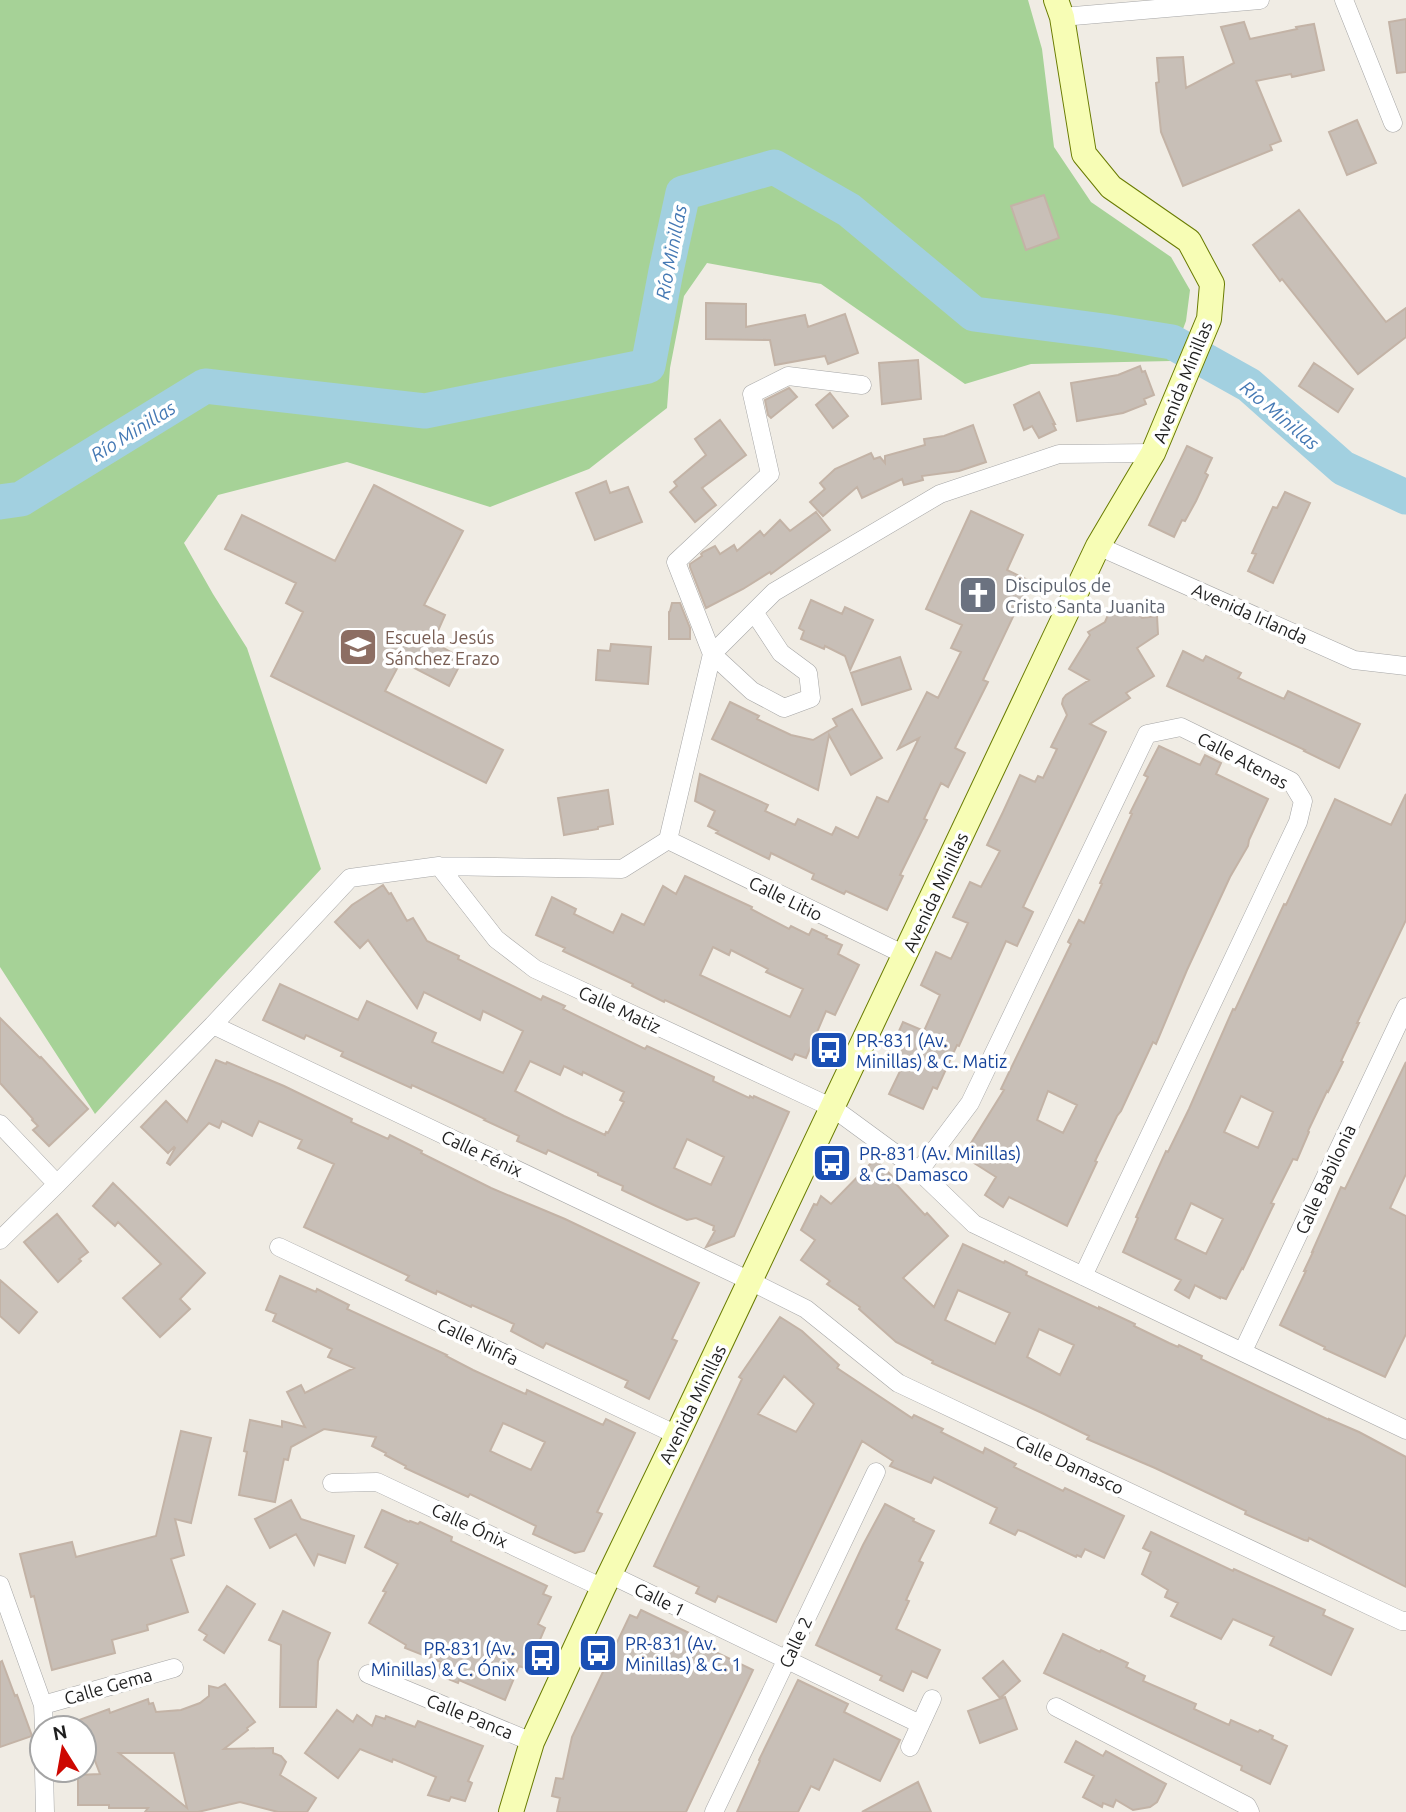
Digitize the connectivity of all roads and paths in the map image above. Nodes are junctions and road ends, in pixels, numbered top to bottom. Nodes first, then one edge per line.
1 (1260, 0) edge
2 (1344, 0) edge
3 (1059, 8) edge
4 (1393, 122) dead end
5 (862, 384) dead end
6 (1153, 453) junction
7 (1098, 546) junction
8 (754, 612) junction
9 (712, 654) junction
10 (1406, 666) edge
11 (668, 840) junction
12 (439, 866) junction
13 (905, 956) junction
14 (1406, 1007) edge
15 (213, 1025) junction
16 (833, 1108) junction
17 (0, 1124) edge
18 (919, 1171) junction
19 (57, 1184) junction
20 (0, 1240) edge
21 (279, 1247) dead end
22 (1083, 1276) junction
23 (750, 1281) junction
24 (1243, 1351) junction
25 (1405, 1425) edge
26 (677, 1435) junction
27 (876, 1472) dead end
28 (332, 1483) dead end
29 (606, 1581) junction
30 (0, 1585) edge
31 (1406, 1621) edge
32 (786, 1660) junction
33 (174, 1668) dead end
34 (368, 1674) dead end
35 (932, 1699) dead end
36 (43, 1705) junction
37 (1056, 1707) dead end
38 (43, 1714) edge
39 (920, 1724) junction
40 (532, 1742) junction
41 (910, 1747) dead end
42 (44, 1784) edge
43 (45, 1812) edge
44 (511, 1812) edge
45 (715, 1812) edge
46 (1250, 1812) edge

1 - 3 street
2 - 4 street
3 - 6 street, Avenida Minillas
5 - 9 street
6 - 7 street, Avenida Minillas
6 - 8 street
7 - 10 street, Avenida Irlanda
7 - 13 street, Avenida Minillas
8 - 9 street
8 - 9 street
9 - 11 street
11 - 12 street
11 - 13 street, Calle Litio
12 - 15 street
12 - 16 street, Calle Matiz
13 - 16 street, Avenida Minillas
14 - 24 street, Calle Babilonia
15 - 19 street
15 - 23 street, Calle Fénix
16 - 18 street
16 - 23 street, Avenida Minillas
17 - 19 street
18 - 22 street
18 - 22 street, Calle Atenas
19 - 20 street
21 - 26 street, Calle Ninfa
22 - 24 street
23 - 26 street, Avenida Minillas
23 - 31 street, Calle Damasco
24 - 25 street
26 - 29 street, Avenida Minillas
27 - 32 street, Calle 2
28 - 29 street, Calle Ónix
29 - 32 street, Calle 1
29 - 40 street, Avenida Minillas
30 - 36 street
32 - 39 street, Calle 1
32 - 45 street, Calle 2
33 - 36 street, Calle Gema
34 - 40 street, Calle Panca
35 - 39 street
36 - 38 street
37 - 46 street
39 - 41 street
40 - 44 street, Avenida Minillas
42 - 43 street

